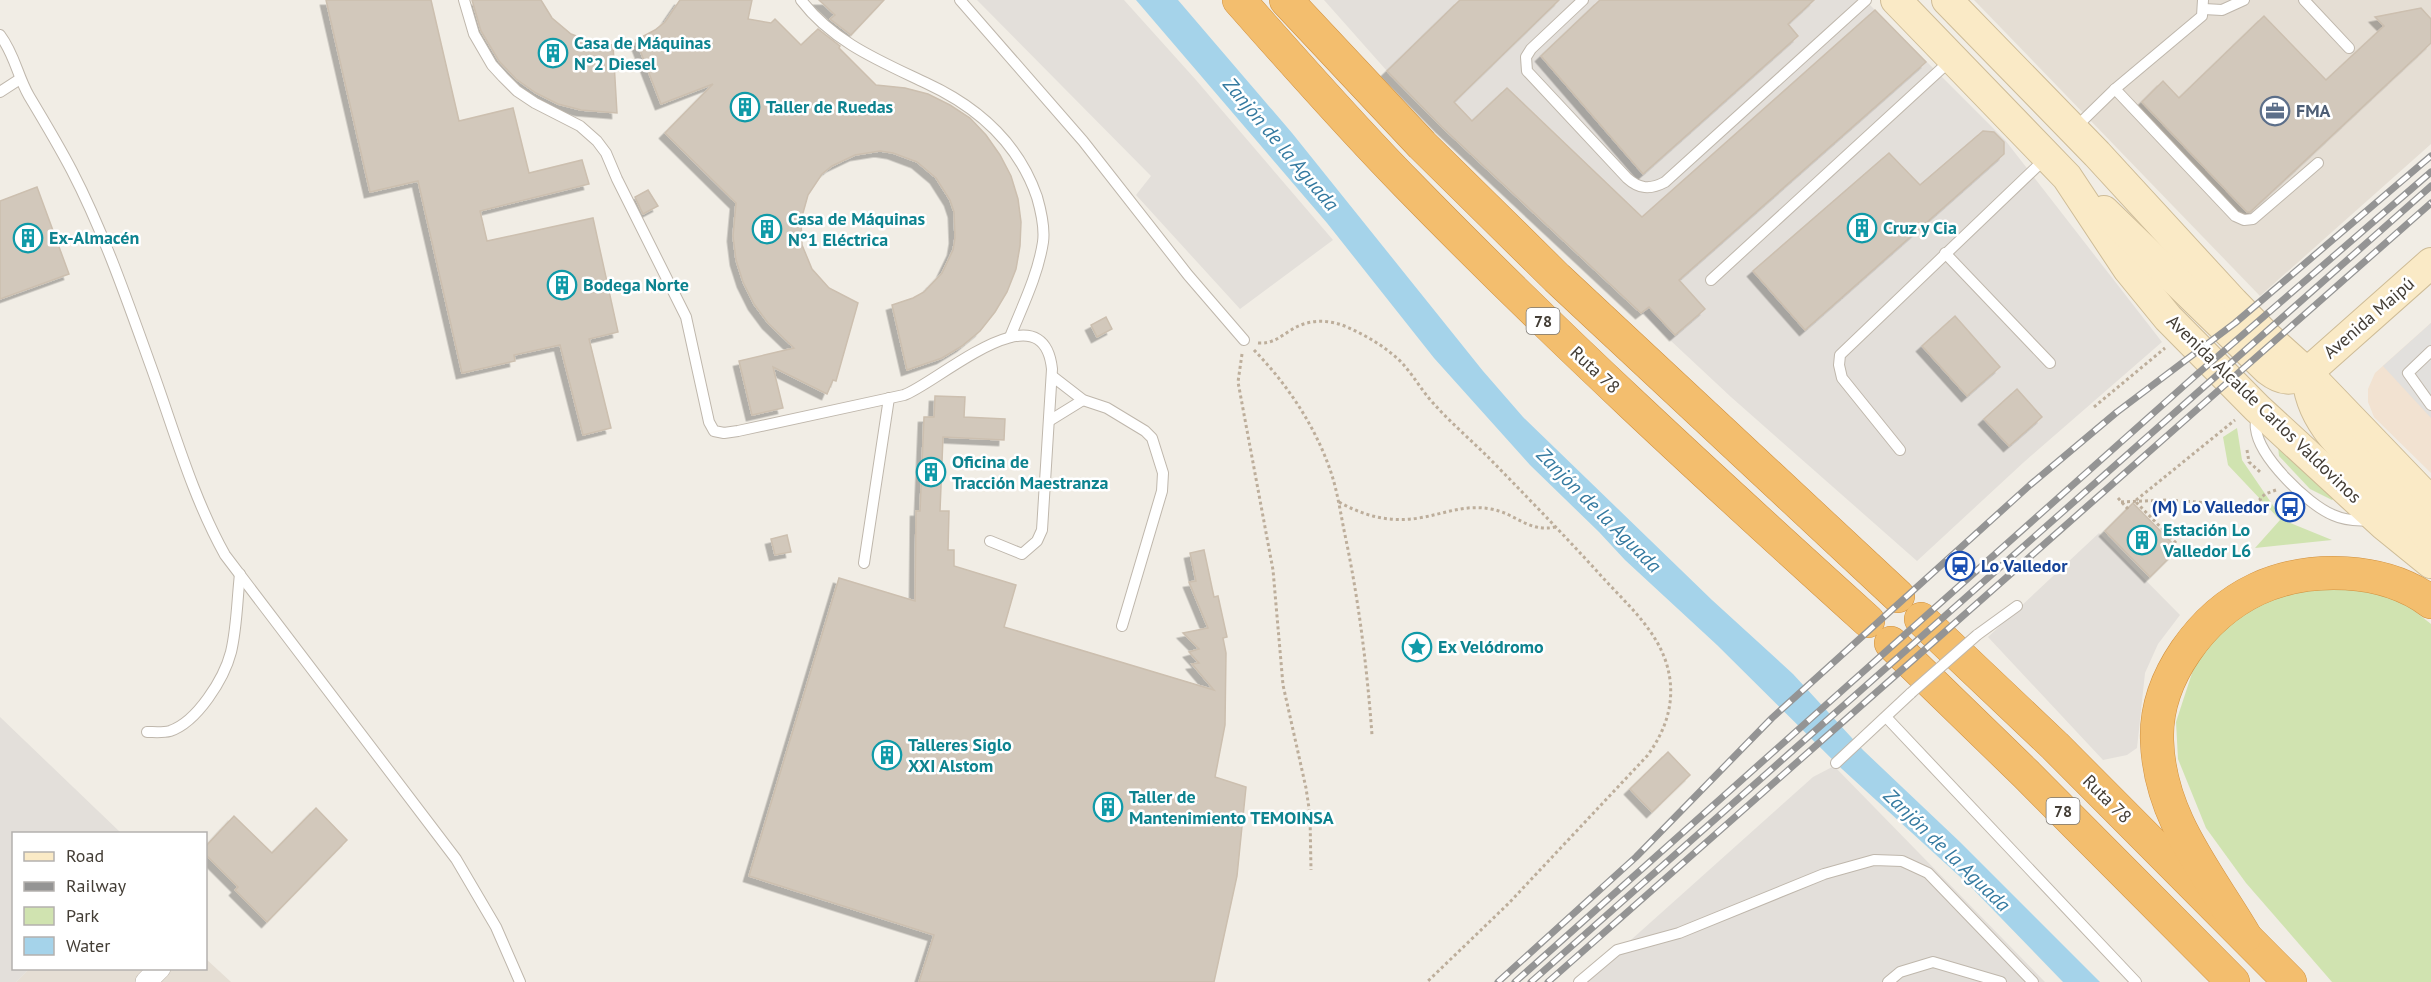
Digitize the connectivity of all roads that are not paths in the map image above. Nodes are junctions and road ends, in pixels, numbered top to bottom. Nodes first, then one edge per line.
1 (464, 0) edge
2 (801, 0) edge
3 (960, 0) edge
4 (1239, 0) edge
5 (1286, 0) edge
6 (1583, 0) edge
7 (1866, 0) edge
8 (1897, 0) edge
9 (2244, 0) edge
10 (2304, 0) edge
11 (2204, 4) edge
12 (1952, 6) edge
13 (0, 35) edge
14 (2349, 48) dead end
15 (1952, 59) junction
16 (20, 79) junction
17 (2115, 89) junction
18 (0, 92) edge
19 (2073, 129) junction
20 (2318, 163) dead end
21 (2057, 167) junction
22 (1946, 253) junction
23 (2431, 263) edge
24 (1711, 280) dead end
25 (1010, 337) junction
26 (1244, 340) road end
27 (2431, 351) edge
28 (2050, 363) dead end
29 (2307, 373) junction
30 (1052, 376) junction
31 (889, 398) junction
32 (1083, 400) junction
33 (2431, 405) edge
34 (1049, 421) junction
35 (1900, 450) dead end
36 (2431, 502) edge
37 (2431, 540) edge
38 (990, 541) dead end
39 (864, 563) dead end
40 (2431, 563) edge
41 (240, 574) junction
42 (1898, 596) dead end
43 (2431, 602) edge
44 (2017, 606) dead end
45 (1921, 619) dead end
46 (1868, 621) dead end
47 (1122, 626) dead end
48 (1892, 643) dead end
49 (1886, 717) junction
50 (147, 732) dead end
51 (1836, 763) dead end
52 (2245, 936) junction
53 (159, 970) edge
54 (146, 982) edge
55 (520, 982) edge
56 (1579, 982) edge
57 (1888, 982) edge
58 (2001, 982) edge
59 (2032, 982) edge
60 (2136, 982) edge
61 (2233, 982) edge
62 (2290, 982) edge

1 - 31 lane
2 - 25 lane
3 - 26 lane
4 - 46 highway, Ruta 78 / 78
5 - 42 highway, 78
6 - 7 lane
8 - 12 main road
8 - 15 main road, Avenida Alcalde Carlos Valdovinos
9 - 11 lane
10 - 14 lane
11 - 17 lane
12 - 19 main road
13 - 16 lane
15 - 21 main road, Avenida Alcalde Carlos Valdovinos
15 - 24 lane
16 - 18 lane
16 - 41 lane
17 - 19 lane
17 - 20 lane
19 - 29 main road
21 - 22 lane
21 - 29 main road
21 - 40 main road, Avenida Alcalde Carlos Valdovinos
22 - 28 lane
22 - 35 lane
23 - 29 main road, Avenida Maipú
25 - 30 lane
25 - 31 lane
27 - 33 lane
29 - 36 main road
29 - 37 main road
30 - 32 lane
30 - 34 lane
31 - 39 lane
32 - 34 lane
32 - 47 lane
34 - 38 lane
41 - 50 lane
41 - 55 lane
43 - 52 highway
44 - 49 lane, bridge
45 - 52 highway, Ruta 78 / 78
48 - 61 highway, 78
49 - 51 lane
49 - 60 lane
52 - 62 highway, Ruta 78 / 78
53 - 54 street
56 - 59 lane
57 - 58 lane

